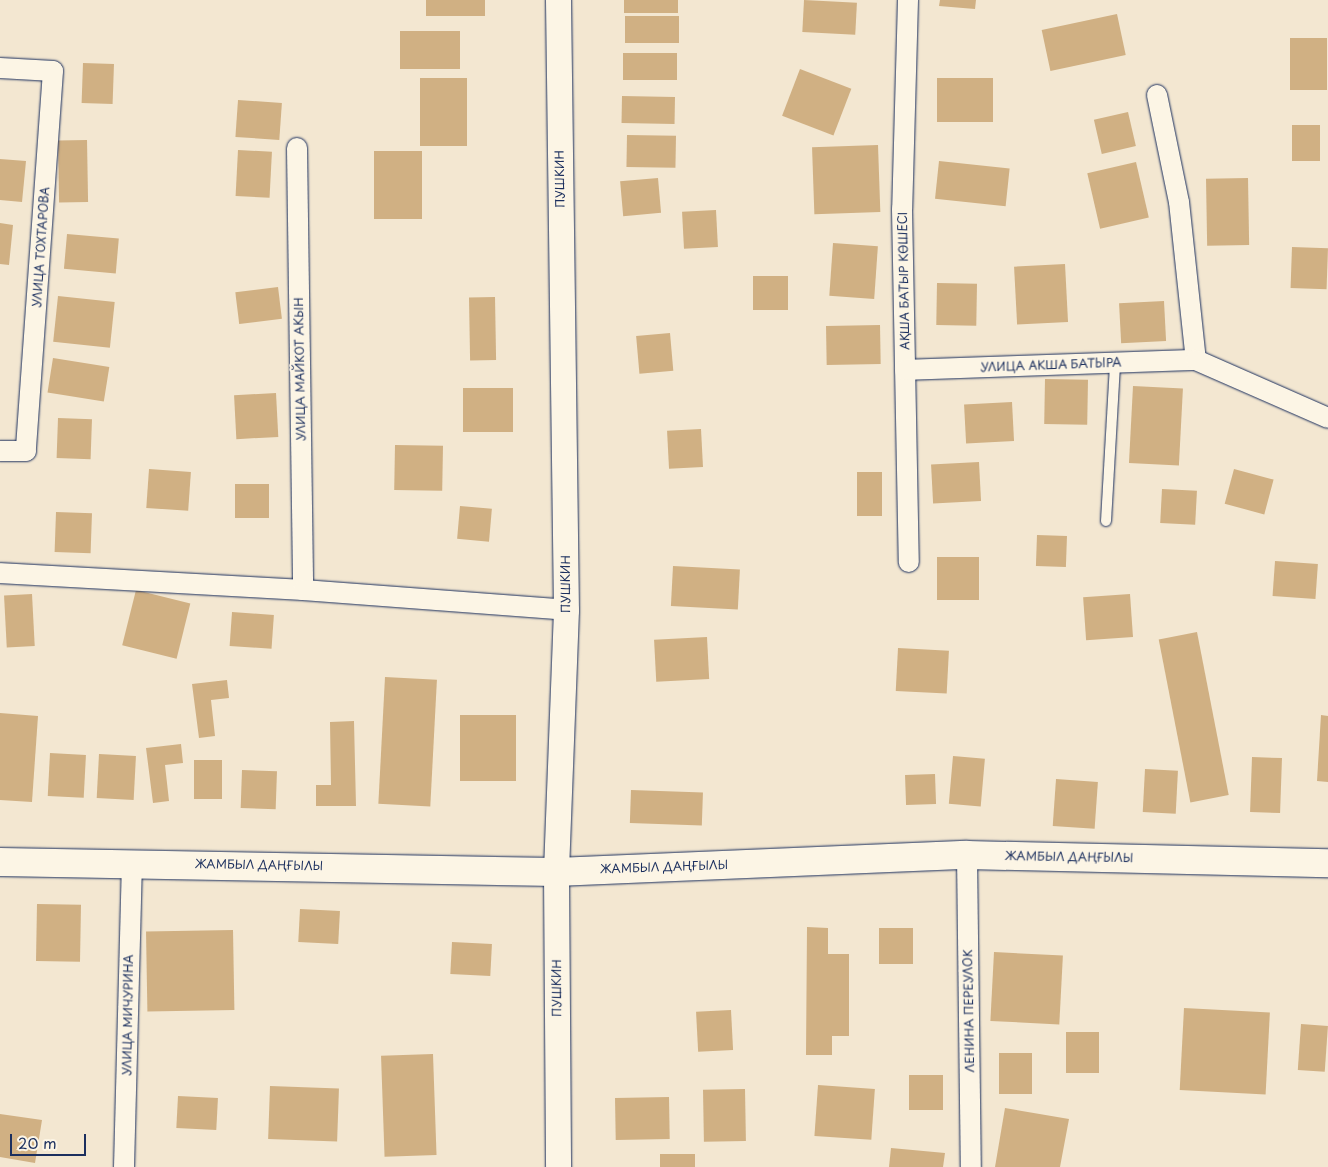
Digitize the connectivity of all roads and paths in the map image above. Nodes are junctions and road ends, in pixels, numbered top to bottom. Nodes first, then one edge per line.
1 (558, 0) edge
2 (908, 0) edge
3 (0, 68) edge
4 (1157, 95) dead end
5 (297, 148) dead end
6 (1196, 360) junction
7 (1115, 363) junction
8 (905, 370) junction
9 (1328, 418) edge
10 (0, 451) edge
11 (1106, 521) dead end
12 (908, 562) dead end
13 (0, 573) edge
14 (303, 590) junction
15 (566, 610) junction
16 (967, 855) junction
17 (0, 862) edge
18 (132, 863) junction
19 (1328, 863) edge
20 (556, 872) junction
21 (124, 1167) edge
22 (558, 1167) edge
23 (971, 1167) edge

1 - 15 street, ПУШКИН
2 - 8 street, АҚША БАТЫР КӨШЕСІ
3 - 10 street, УЛИЦА ТОХТАРОВА
4 - 6 street
5 - 14 street, УЛИЦА МАЙКОТ АКЫН
6 - 7 street, УЛИЦА АКША БАТЫРА
6 - 9 street, УЛИЦА АКША БАТЫРА
7 - 8 street, УЛИЦА АКША БАТЫРА
7 - 11 lane
8 - 12 street, АҚША БАТЫР КӨШЕСІ
13 - 14 street
14 - 15 street
15 - 20 street, ПУШКИН
16 - 19 main road, ЖАМБЫЛ ДАҢҒЫЛЫ
16 - 20 main road, ЖАМБЫЛ ДАҢҒЫЛЫ
16 - 23 street, ЛЕНИНА ПЕРЕУЛОК
17 - 18 main road, ЖАМБЫЛ ДАҢҒЫЛЫ
18 - 20 main road, ЖАМБЫЛ ДАҢҒЫЛЫ
18 - 21 street, УЛИЦА МИЧУРИНА
20 - 22 street, ПУШКИН

